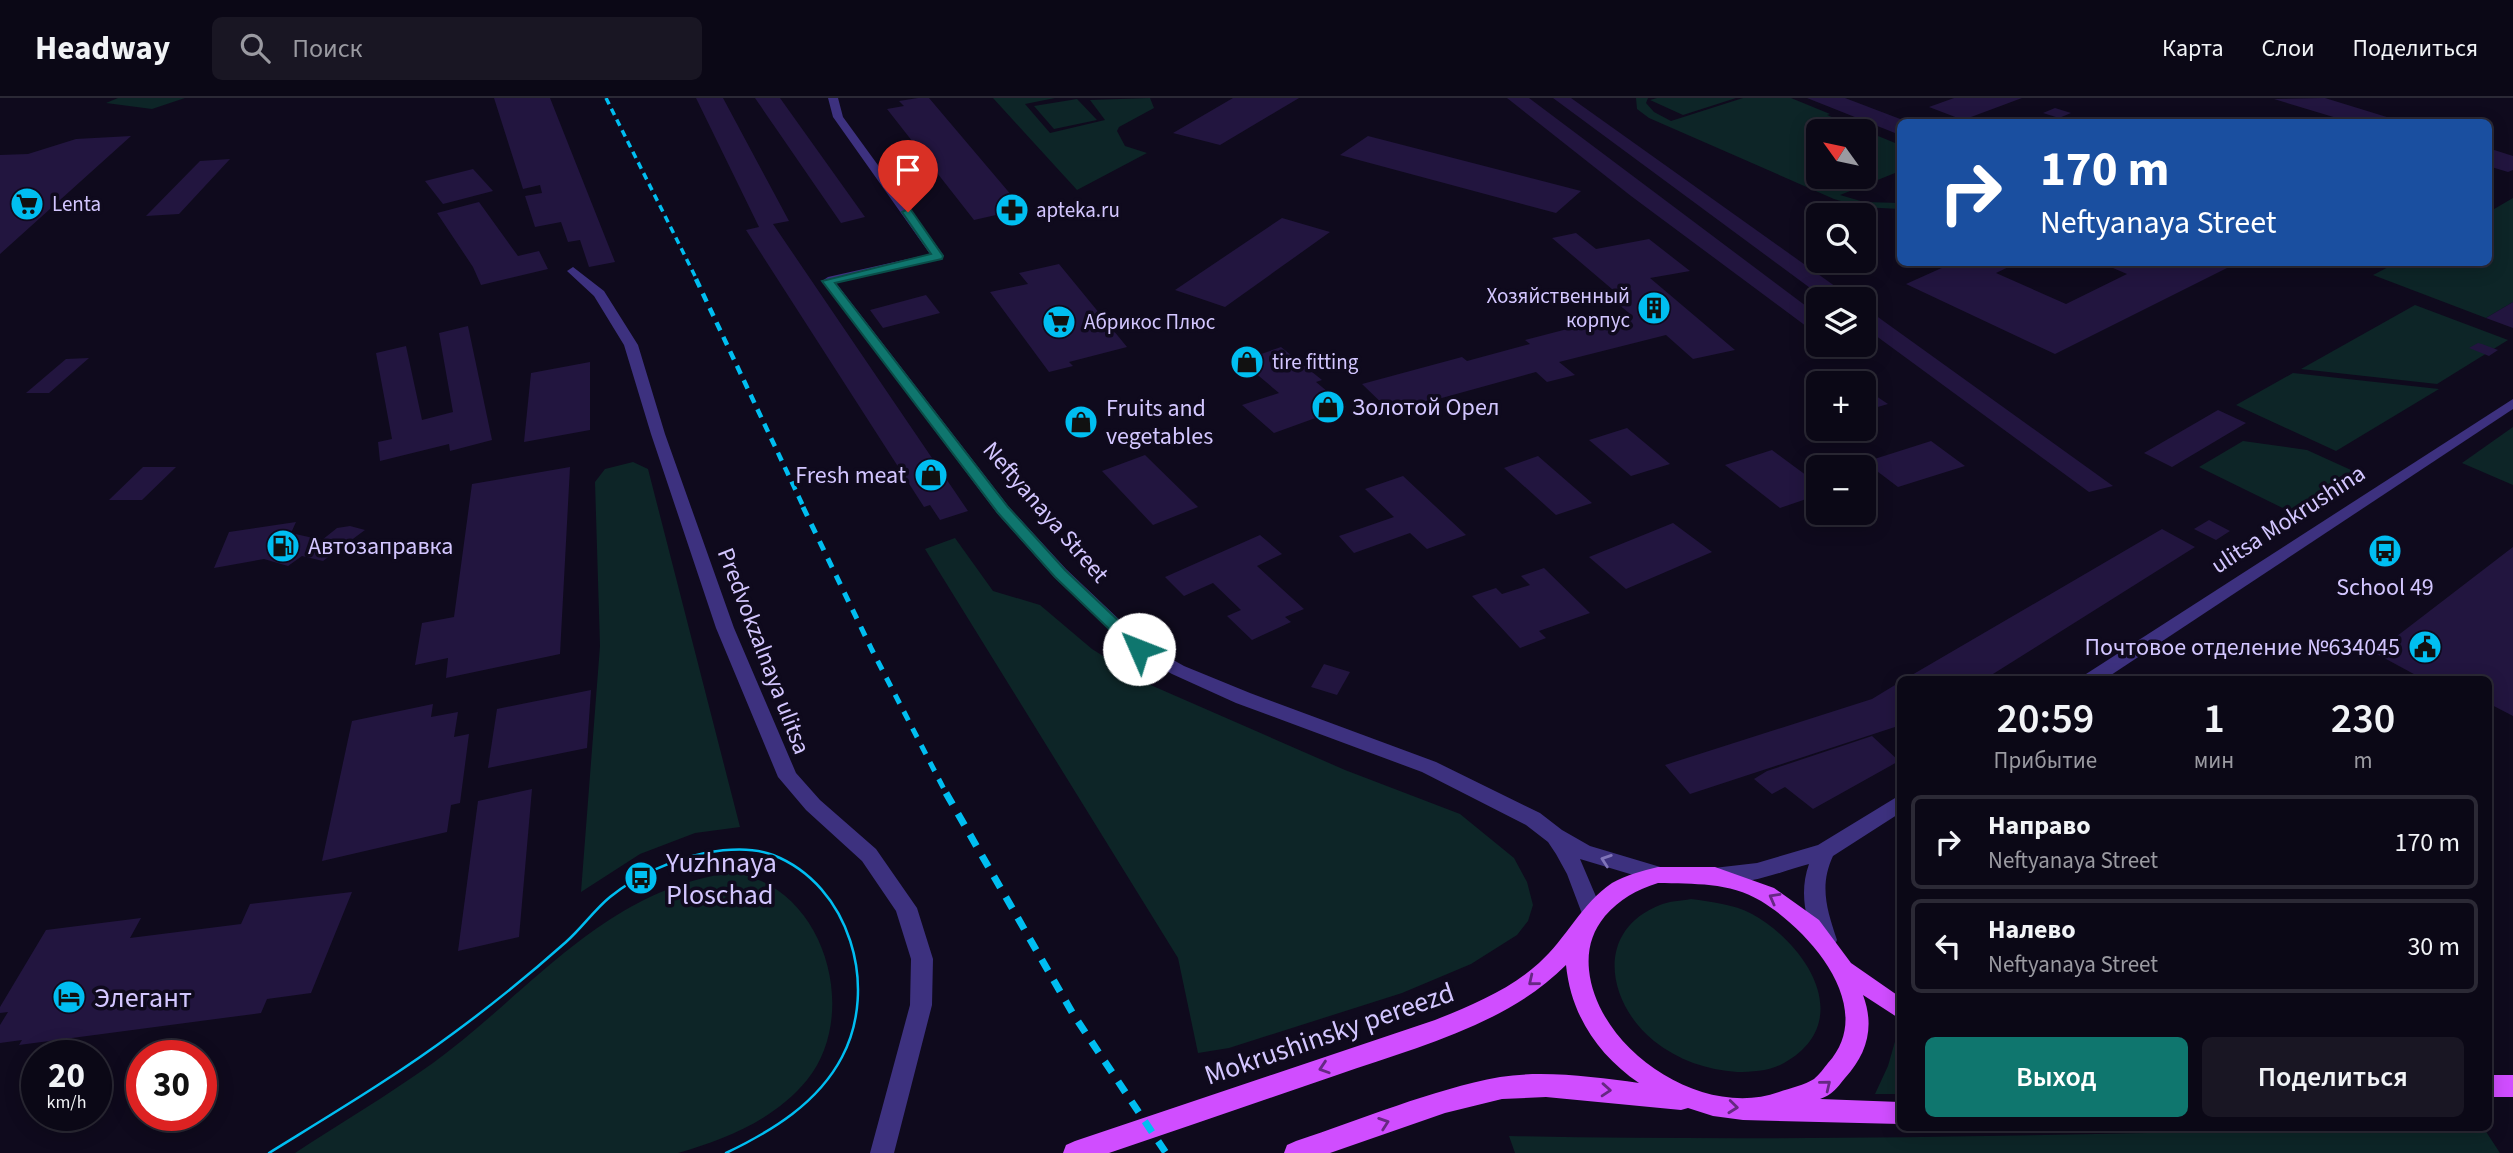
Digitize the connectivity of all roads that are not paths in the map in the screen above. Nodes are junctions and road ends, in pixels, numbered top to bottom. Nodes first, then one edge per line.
1 (833, 98) edge
2 (573, 271) dead end
3 (2513, 403) edge
4 (2097, 676) edge
5 (1897, 805) edge
6 (1555, 836) junction
7 (1825, 851) junction
8 (1660, 875) junction
9 (1712, 875) junction
10 (1587, 923) junction
11 (1826, 940) junction
12 (1847, 971) junction
13 (1897, 1007) edge
14 (2492, 1086) edge
15 (2513, 1086) edge
16 (1703, 1102) junction
17 (1763, 1109) junction
18 (1897, 1113) edge
19 (882, 1153) edge
20 (1074, 1153) edge
21 (1296, 1153) edge

1 - 6 street, Neftyanaya Street
2 - 19 street, Predvokzalnaya ulitsa
3 - 4 street, ulitsa Mokrushina
5 - 7 street
8 -> 6 street, Neftyanaya Street
6 - 10 street, Neftyanaya Street
7 - 9 street
7 - 11 street
8 - 9 main road
8 - 10 main road
11 -> 9 main road
10 - 16 main road
10 -> 20 main road, Mokrushinsky pereezd
11 - 12 main road
12 - 13 main road
17 -> 12 main road
14 - 15 main road
16 -> 17 main road
21 -> 16 main road
17 - 18 main road

